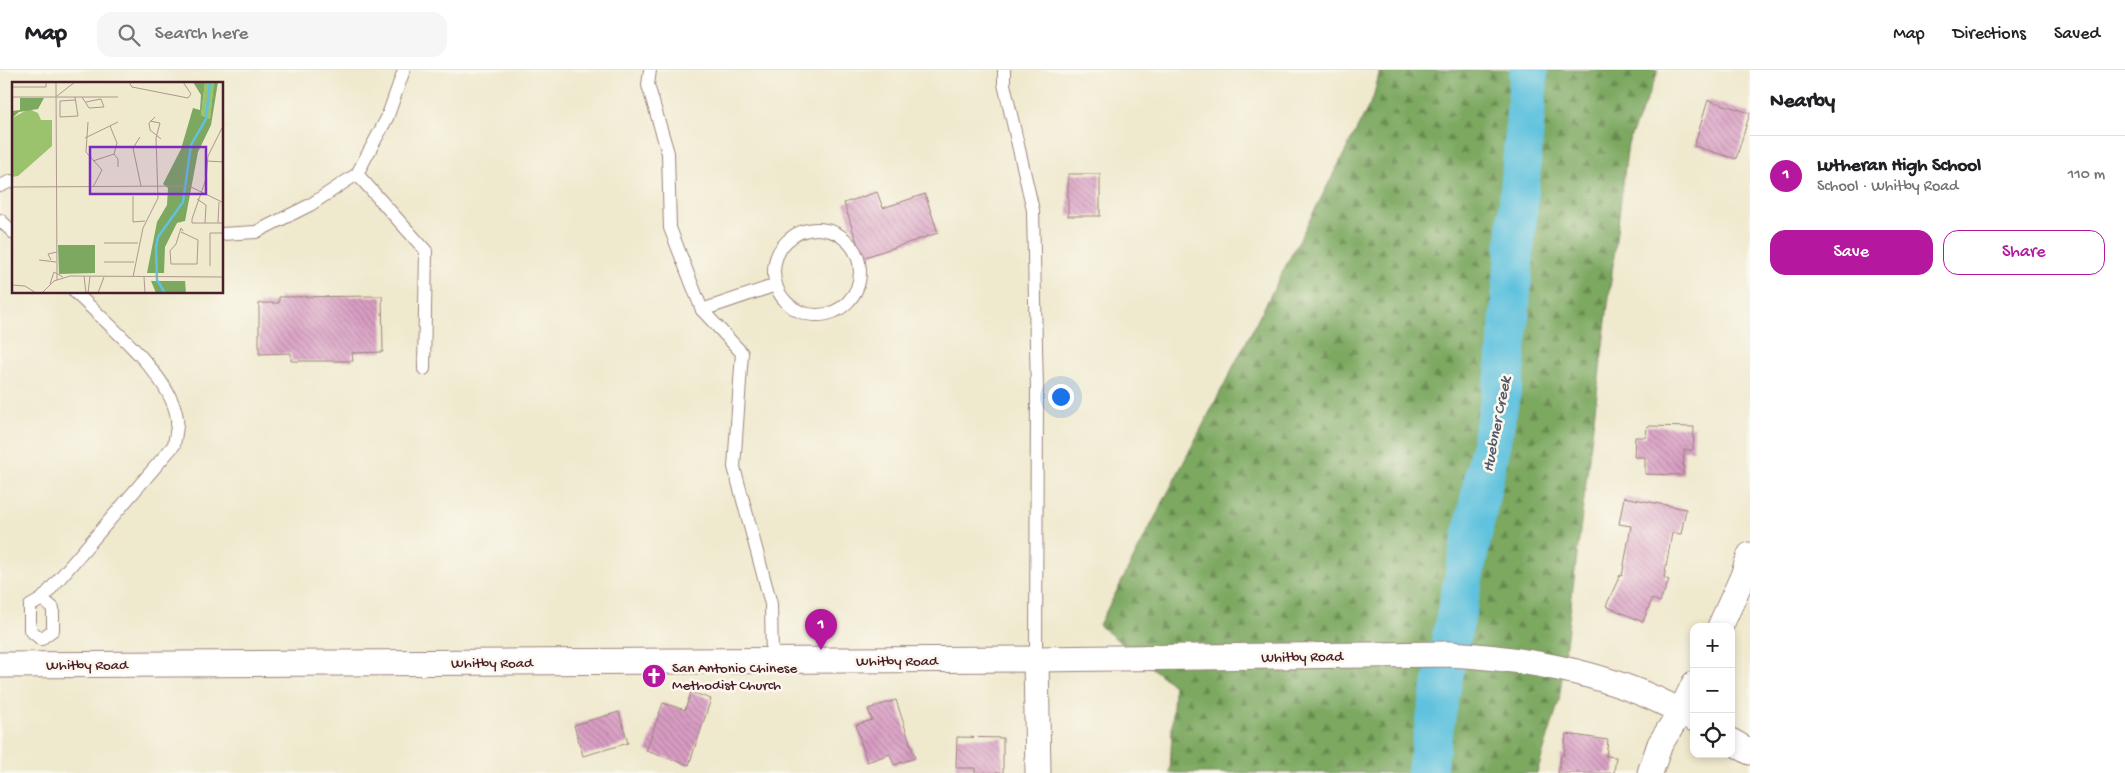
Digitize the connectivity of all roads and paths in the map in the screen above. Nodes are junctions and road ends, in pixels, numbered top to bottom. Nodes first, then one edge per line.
1 (404, 70) edge
2 (650, 70) edge
3 (1004, 70) edge
4 (356, 174) junction
5 (12, 181) edge
6 (0, 186) edge
7 (0, 220) edge
8 (12, 231) edge
9 (224, 234) edge
10 (776, 285) junction
11 (77, 294) edge
12 (702, 310) junction
13 (424, 369) dead end
14 (1750, 555) edge
15 (42, 599) junction
16 (1722, 623) edge
17 (41, 652) junction
18 (1036, 659) junction
19 (772, 660) junction
20 (0, 665) edge
21 (1688, 715) edge
22 (1735, 743) edge
23 (1750, 752) edge
24 (1038, 773) edge
25 (1650, 773) edge

1 - 4 lane
2 - 12 lane
3 - 18 lane
4 - 9 lane
4 - 13 lane
5 - 6 lane
7 - 8 lane
10 - 10 lane
10 - 12 lane
11 - 15 lane
12 - 19 lane
14 - 16 street
15 - 17 lane
15 - 17 lane
17 - 19 street, Whitby Road
17 - 20 street, Whitby Road
18 - 19 street, Whitby Road
18 - 21 street, Whitby Road
18 - 24 street
21 - 25 street
22 - 23 street

